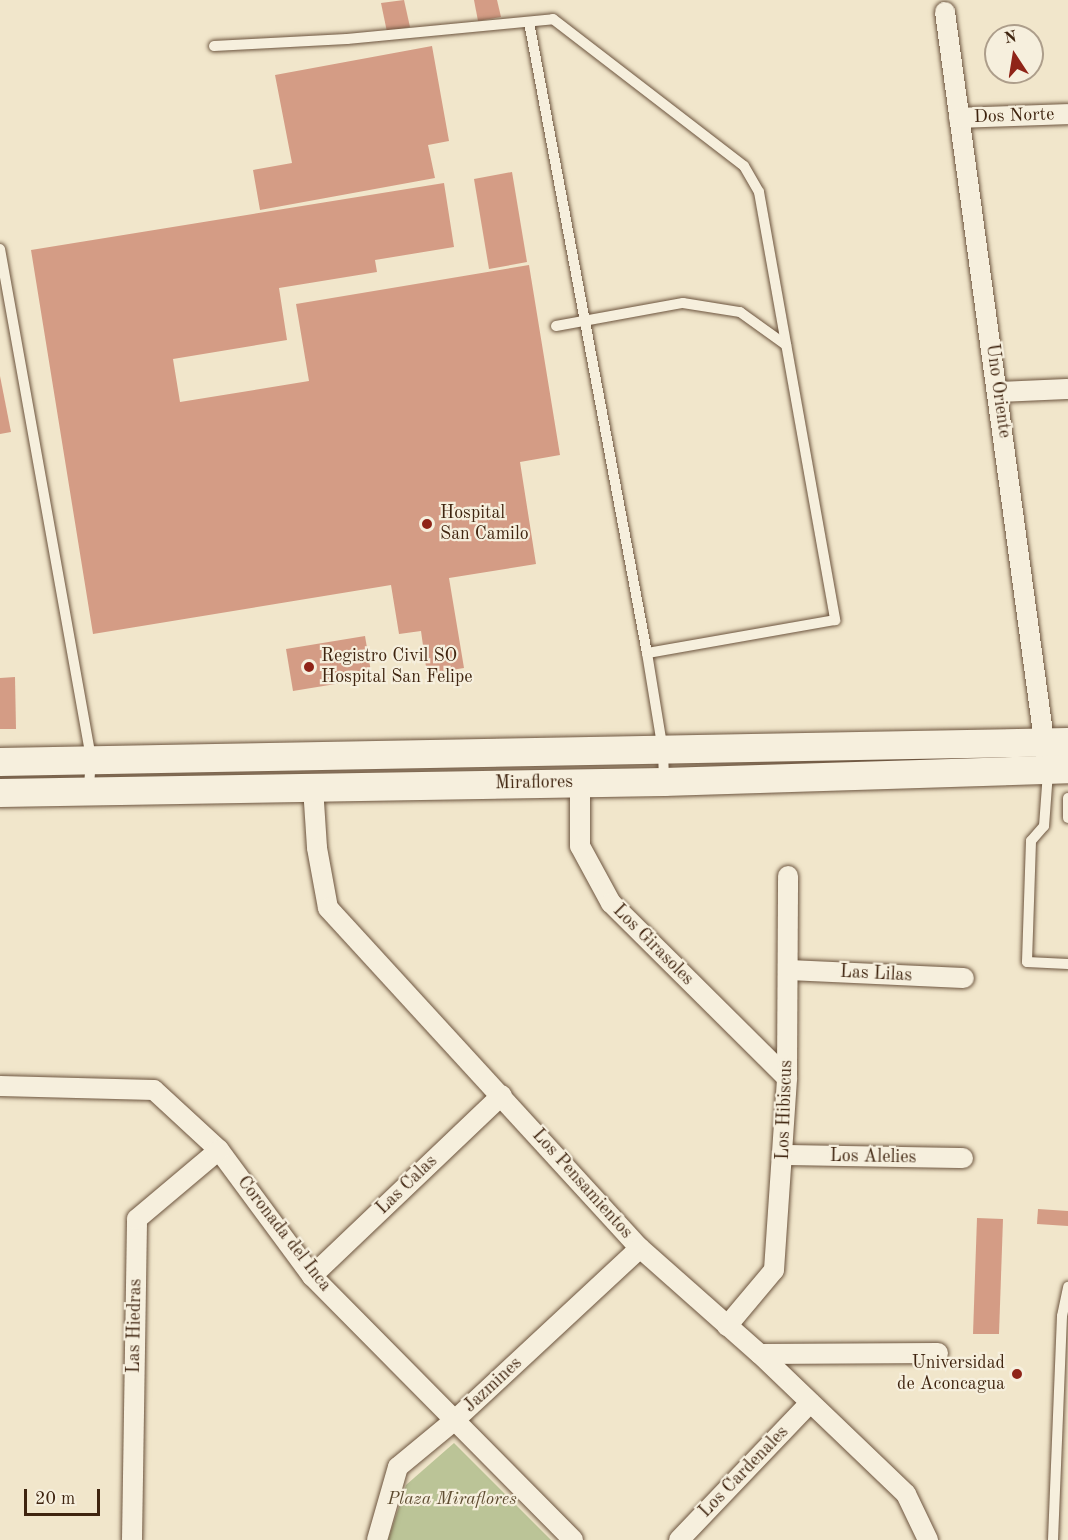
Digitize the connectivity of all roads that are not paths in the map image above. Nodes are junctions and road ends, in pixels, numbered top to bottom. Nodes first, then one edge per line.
1 (945, 12) dead end
2 (529, 22) junction
3 (214, 46) dead end
4 (1068, 114) edge
5 (960, 118) junction
6 (0, 249) edge
7 (584, 321) junction
8 (556, 326) dead end
9 (786, 345) junction
10 (1068, 389) edge
11 (998, 392) junction
12 (647, 653) junction
13 (1057, 742) edge
14 (663, 751) junction
15 (91, 758) junction
16 (0, 762) edge
17 (1058, 770) edge
18 (664, 782) junction
19 (580, 783) junction
20 (313, 787) junction
21 (89, 791) junction
22 (0, 794) edge
23 (1068, 798) edge
24 (1068, 818) edge
25 (789, 876) dead end
26 (1068, 964) edge
27 (788, 970) junction
28 (964, 978) dead end
29 (787, 1078) junction
30 (0, 1086) edge
31 (502, 1095) junction
32 (219, 1150) junction
33 (783, 1155) junction
34 (963, 1158) dead end
35 (640, 1248) junction
36 (312, 1276) junction
37 (1068, 1287) edge
38 (727, 1326) junction
39 (938, 1353) dead end
40 (760, 1354) junction
41 (810, 1403) junction
42 (456, 1419) junction
43 (928, 1538) edge
44 (132, 1540) edge
45 (377, 1540) edge
46 (573, 1540) edge
47 (679, 1540) edge
48 (1053, 1540) edge

1 - 5 street, Uno Oriente
2 - 3 lane
2 - 7 lane
2 - 9 lane
4 - 5 street, Dos Norte
5 - 11 street, Uno Oriente
6 - 15 lane
7 - 8 lane
7 - 9 lane
7 - 12 lane
9 - 12 lane
10 - 11 street
11 - 13 street, Uno Oriente
12 - 14 lane
13 - 14 main road, Miraflores
13 - 17 street, Uno Oriente
14 - 15 main road, Miraflores
14 - 18 lane
15 - 16 main road, Miraflores
15 - 21 lane
17 - 18 main road, Miraflores
17 - 26 lane
18 - 19 main road, Miraflores
19 - 20 main road, Miraflores
19 - 29 street, Los Girasoles
20 - 21 main road, Miraflores
20 - 31 street, Los Pensamientos
21 - 22 main road, Miraflores
23 - 24 lane
25 - 27 street, Los Hibiscus
27 - 28 street, Las Lilas
27 - 29 street, Los Hibiscus
29 - 33 street, Los Hibiscus
30 - 32 street, Coronada del Inca
31 - 35 street, Los Pensamientos
31 - 36 street, Las Calas
32 - 36 street, Coronada del Inca
32 - 44 street, Las Hiedras
33 - 34 street, Los Alelies
33 - 38 street, Los Hibiscus
35 - 38 street, Los Pensamientos
35 - 42 street, Jazmines
36 - 42 street, Coronada del Inca
37 - 48 lane
38 - 40 street, Los Pensamientos
39 - 40 street
40 - 41 street, Los Pensamientos
41 - 43 street, Los Pensamientos
41 - 47 street, Los Cardenales
42 - 45 street, Jazmines
42 - 46 street, Coronada del Inca

